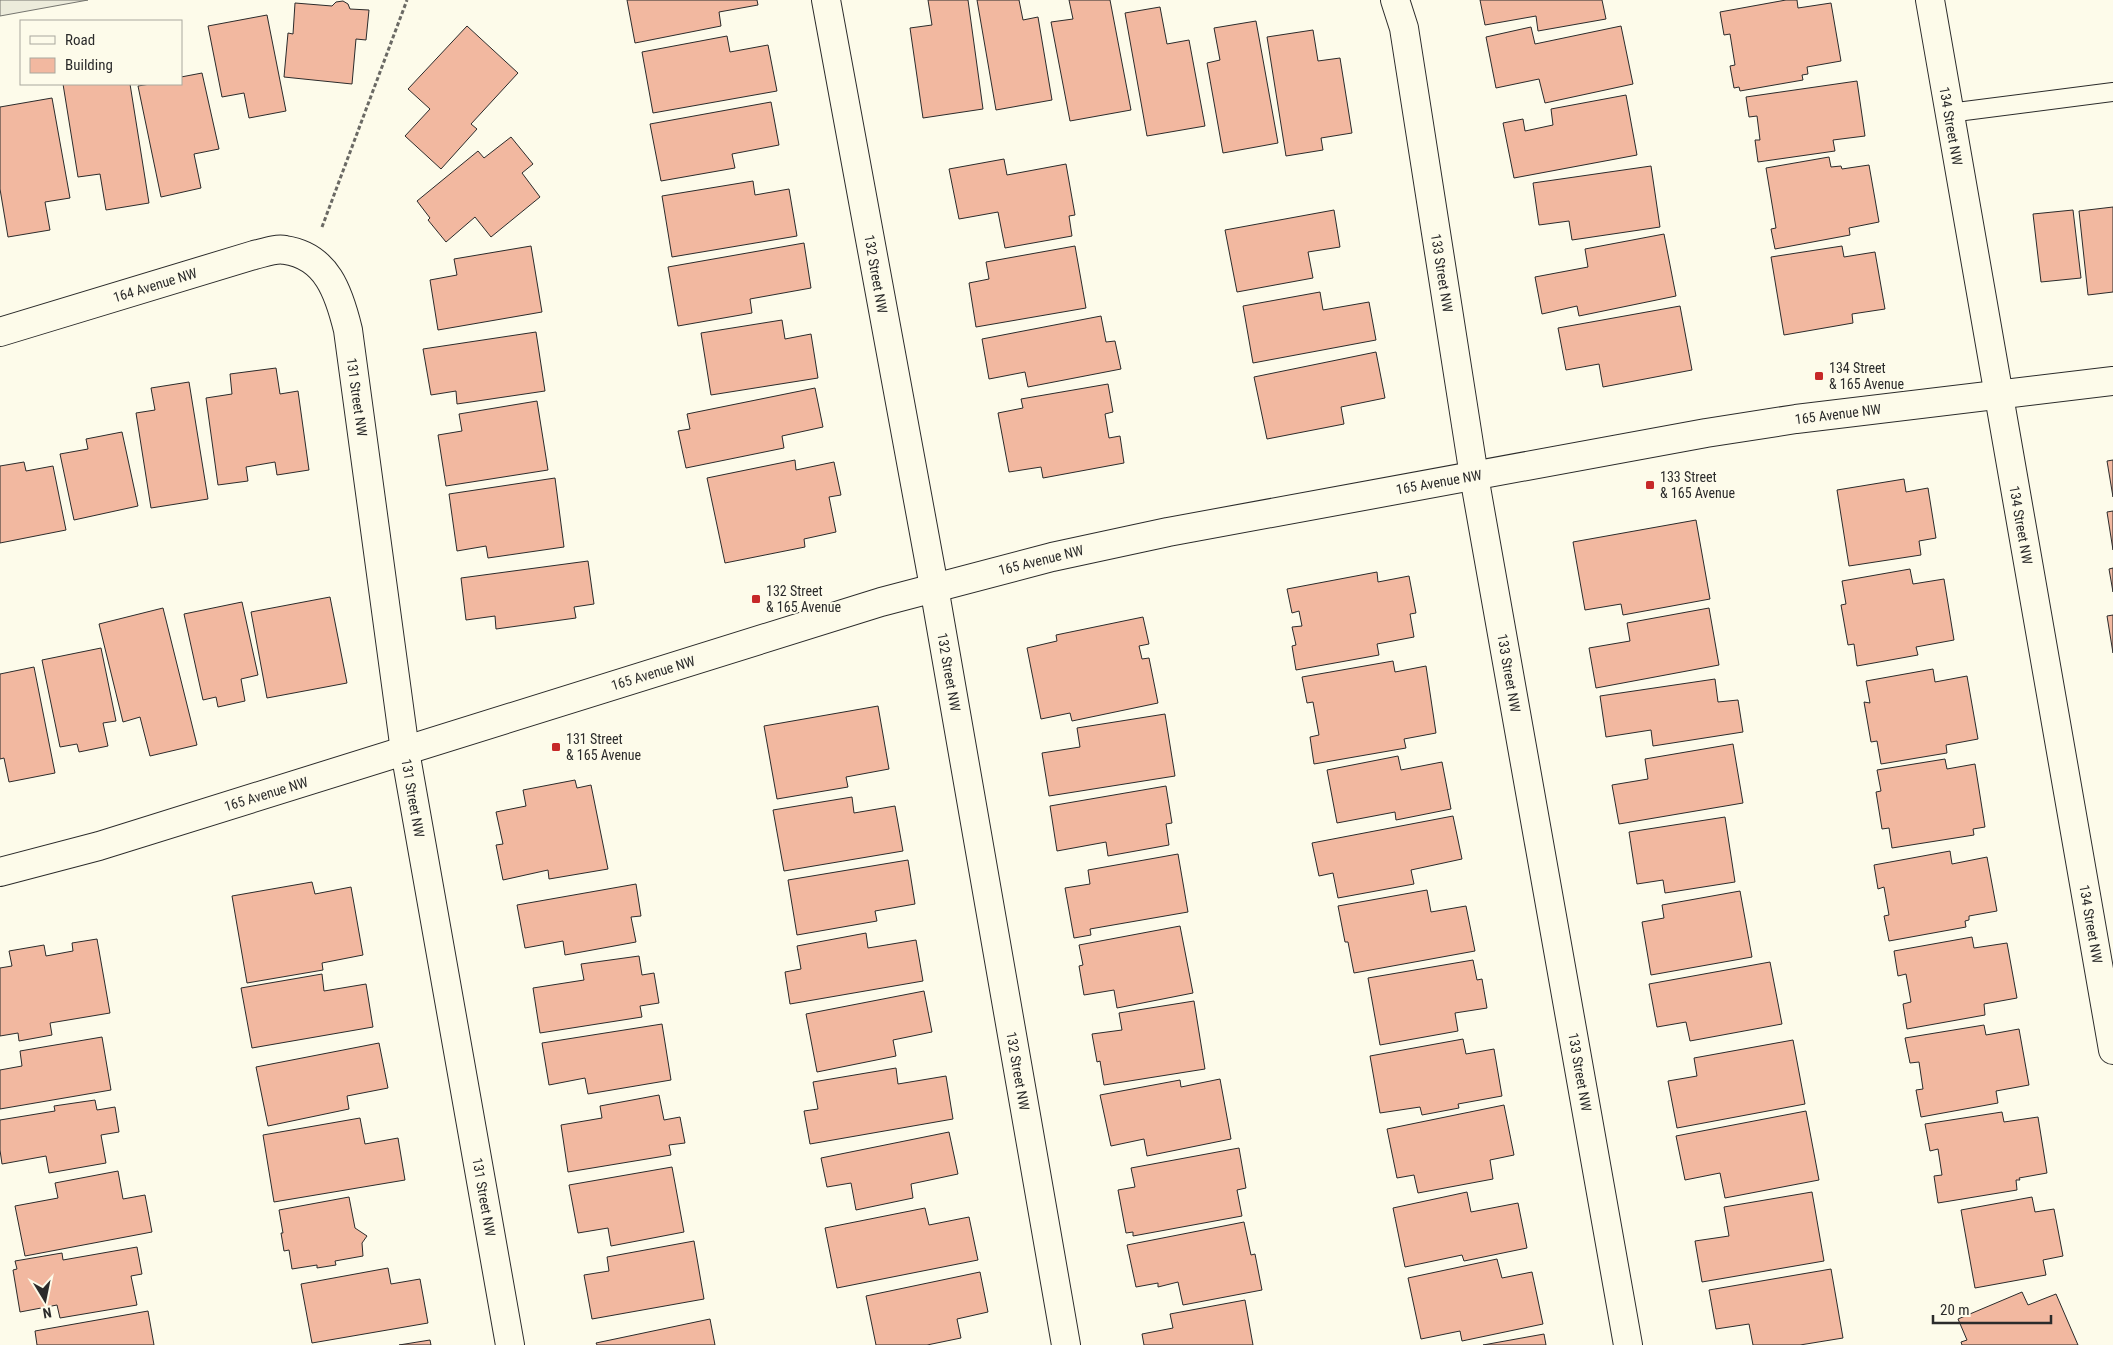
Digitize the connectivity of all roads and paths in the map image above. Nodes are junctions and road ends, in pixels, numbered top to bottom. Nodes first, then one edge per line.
1 (407, 0) edge
2 (826, 0) edge
3 (1395, 0) edge
4 (1930, 0) edge
5 (2113, 92) edge
6 (1949, 113) junction
7 (310, 258) junction
8 (0, 332) edge
9 (2113, 381) edge
10 (1998, 395) junction
11 (1474, 476) junction
12 (934, 588) junction
13 (405, 751) junction
14 (0, 872) edge
15 (2113, 1050) edge
16 (510, 1345) edge
17 (1066, 1345) edge
18 (1628, 1345) edge

1 - 7 path
2 - 12 street, 132 Street NW
3 - 11 street, 133 Street NW
4 - 6 street, 134 Street NW
5 - 6 lane
6 - 10 street, 134 Street NW
7 - 8 street, 164 Avenue NW
7 - 13 street, 131 Street NW
9 - 10 street, 165 Avenue NW
10 - 11 street, 165 Avenue NW
10 - 15 street, 134 Street NW
11 - 12 street, 165 Avenue NW
11 - 18 street, 133 Street NW
12 - 13 street, 165 Avenue NW
12 - 17 street, 132 Street NW
13 - 14 street, 165 Avenue NW
13 - 16 street, 131 Street NW

